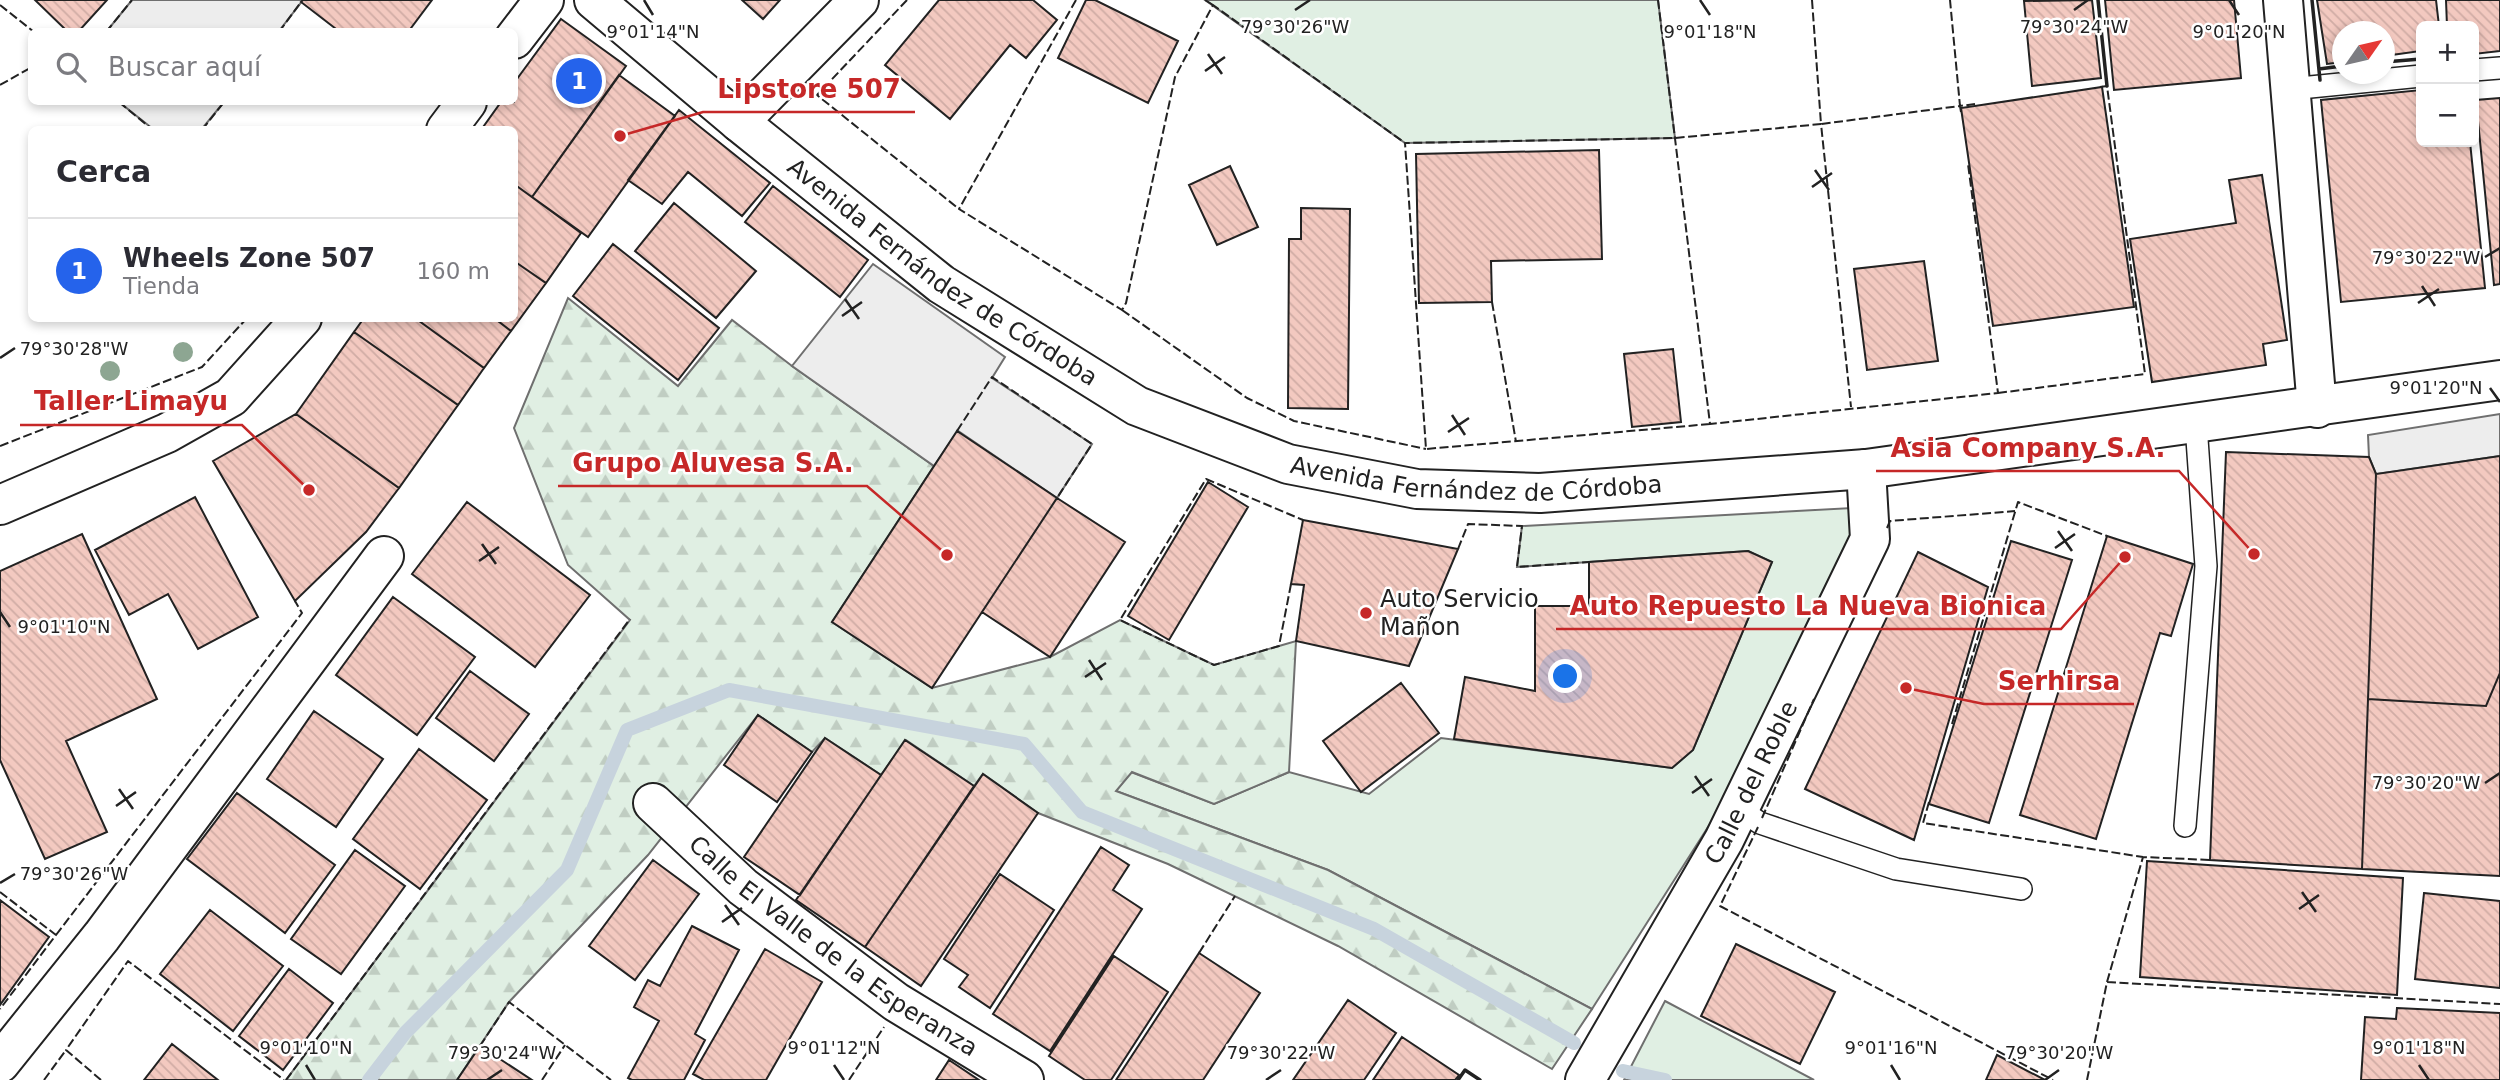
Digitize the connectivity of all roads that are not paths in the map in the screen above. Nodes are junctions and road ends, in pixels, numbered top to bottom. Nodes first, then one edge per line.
1 (544, 0) edge
2 (594, 0) edge
3 (859, 0) edge
4 (2283, 0) edge
5 (518, 34) edge
6 (2500, 68) edge
7 (2479, 70) edge
8 (2416, 76) edge
9 (2290, 89) junction
10 (465, 105) edge
11 (739, 122) junction
12 (449, 126) edge
13 (298, 322) edge
14 (2500, 380) edge
15 (2317, 408) junction
16 (2196, 425) junction
17 (1866, 469) junction
18 (0, 505) edge
19 (384, 556) dead end
20 (653, 803) dead end
21 (1739, 809) junction
22 (2185, 826) dead end
23 (2021, 890) dead end
24 (0, 1063) edge
25 (1024, 1080) edge
26 (1585, 1080) edge

1 - 5 street
2 - 11 street, Avenida Fernández de Córdoba
3 - 11 street
4 - 9 street
6 - 7 lane
8 - 9 lane
9 - 15 street
10 - 12 street
11 - 17 street, Avenida Fernández de Córdoba
13 - 18 street
14 - 15 street, Avenida Fernández de Córdoba
15 - 16 street, Avenida Fernández de Córdoba
16 - 17 street, Avenida Fernández de Córdoba
16 - 22 lane
17 - 21 street, Calle del Roble
19 - 24 street
20 - 25 street, Calle El Valle de la Esperanza
21 - 23 lane
21 - 26 street, Calle del Roble

